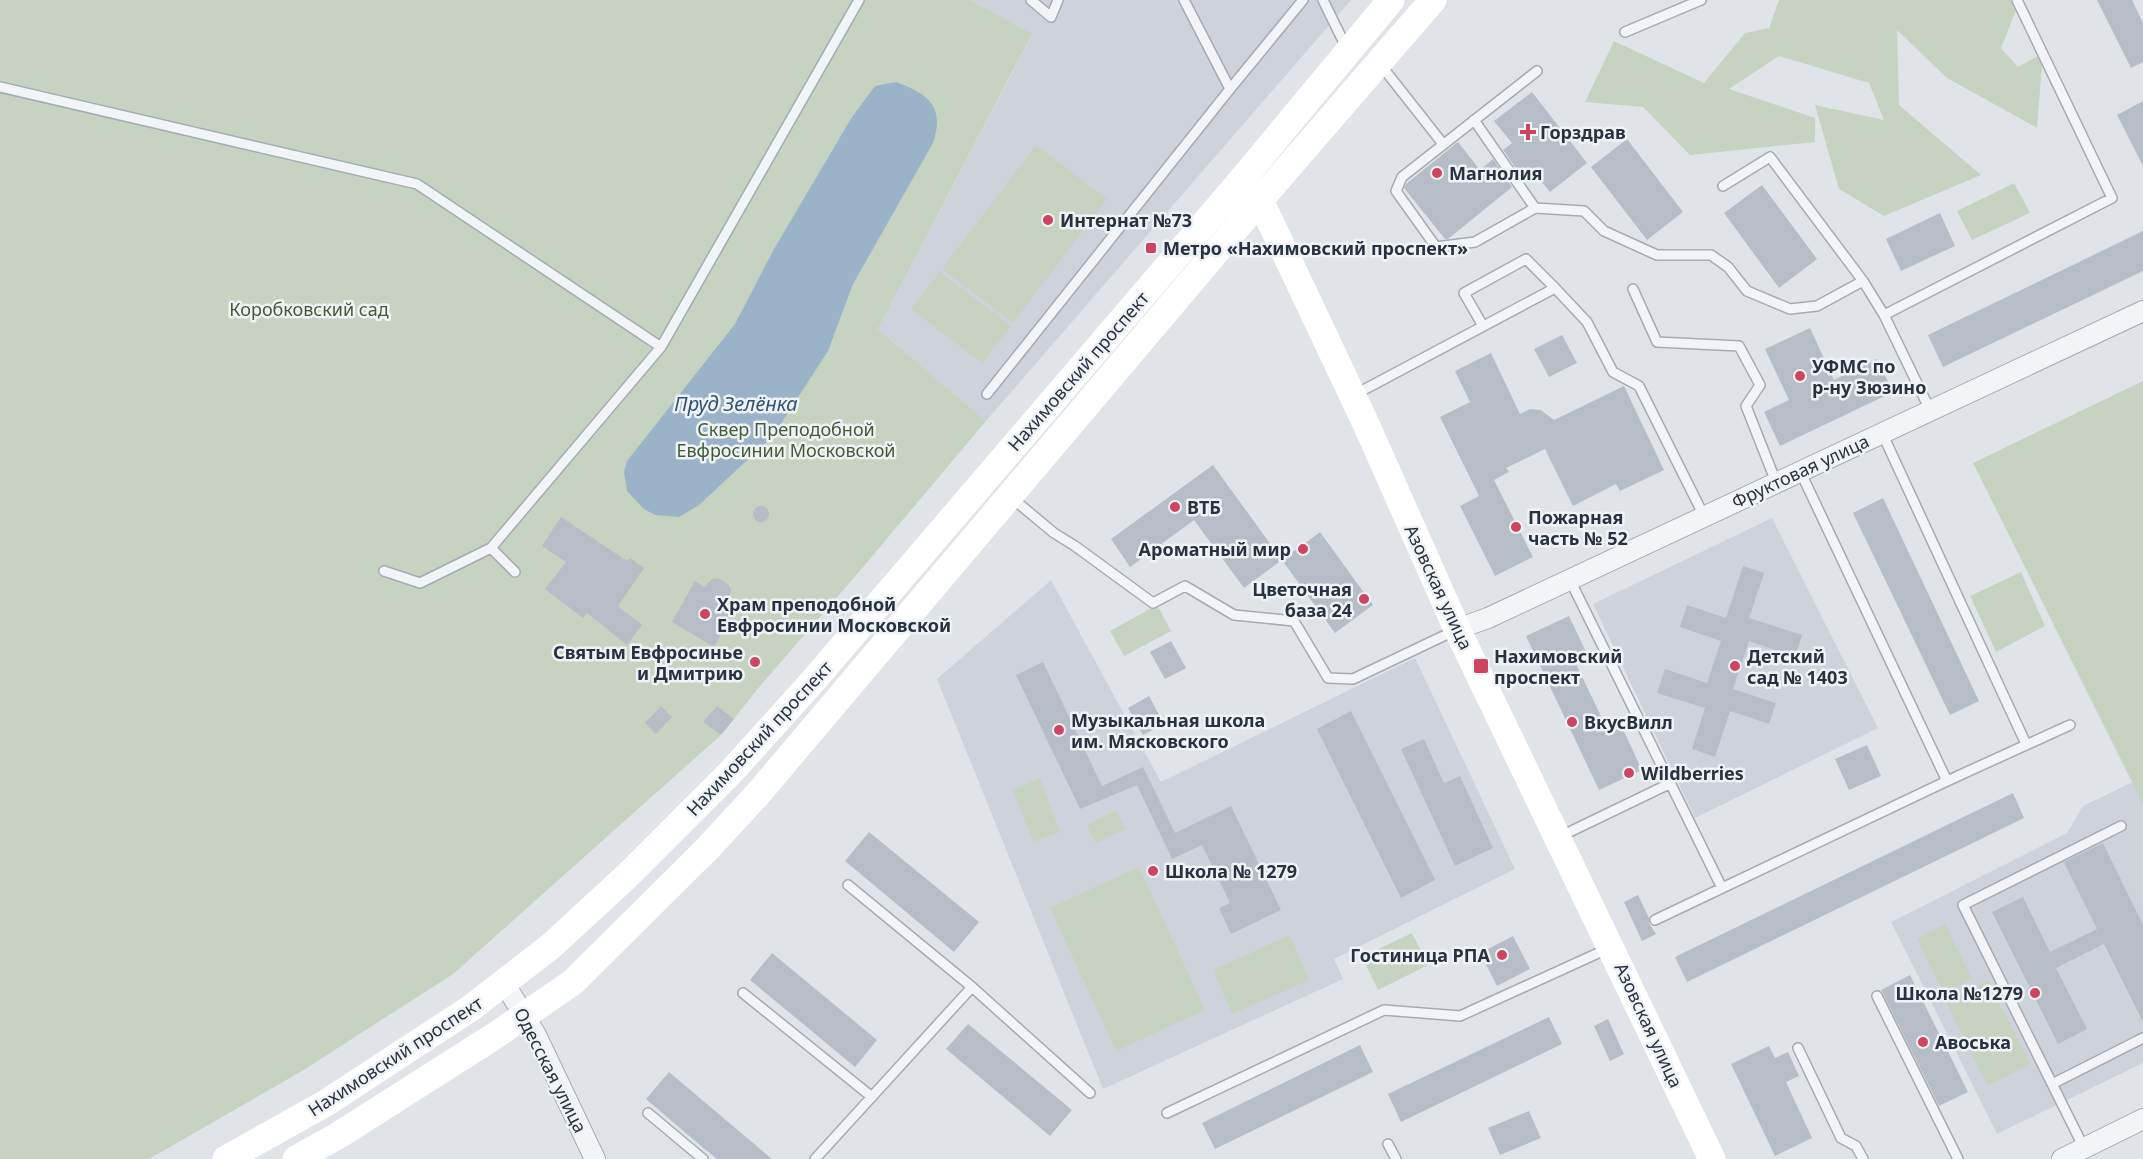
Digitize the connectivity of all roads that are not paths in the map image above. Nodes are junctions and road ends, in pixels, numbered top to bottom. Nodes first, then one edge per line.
1 (859, 0) edge
2 (1031, 0) edge
3 (1058, 0) edge
4 (1184, 0) edge
5 (1303, 0) edge
6 (1323, 0) edge
7 (1391, 0) edge
8 (1433, 0) edge
9 (1701, 0) edge
10 (2017, 0) edge
11 (1625, 32) dead end
12 (1348, 52) junction
13 (1379, 63) junction
14 (1537, 71) dead end
15 (0, 87) edge
16 (1230, 89) junction
17 (1474, 120) junction
18 (1443, 144) junction
19 (1242, 179) junction
20 (1723, 186) dead end
21 (1260, 200) junction
22 (1535, 208) junction
23 (1863, 281) junction
24 (1555, 288) junction
25 (1633, 289) dead end
26 (2143, 311) edge
27 (1884, 315) junction
28 (1483, 326) junction
29 (662, 347) junction
30 (987, 394) dead end
31 (1352, 396) junction
32 (1930, 410) junction
33 (1882, 433) junction
34 (1800, 471) junction
35 (1776, 482) junction
36 (1010, 497) junction
37 (1704, 516) junction
38 (491, 548) junction
39 (384, 571) dead end
40 (515, 572) dead end
41 (1569, 578) junction
42 (1457, 629) junction
43 (2070, 725) dead end
44 (2026, 744) junction
45 (1947, 781) junction
46 (1671, 783) junction
47 (2121, 826) dead end
48 (1558, 837) junction
49 (848, 885) dead end
50 (1722, 888) junction
51 (1655, 920) dead end
52 (1612, 947) junction
53 (504, 983) junction
54 (972, 987) junction
55 (742, 993) dead end
56 (1877, 996) dead end
57 (525, 1014) junction
58 (2143, 1038) edge
59 (1798, 1048) dead end
60 (2052, 1084) junction
61 (1090, 1093) dead end
62 (872, 1097) junction
63 (648, 1113) dead end
64 (1167, 1113) dead end
65 (2143, 1119) edge
66 (1388, 1144) dead end
67 (2084, 1148) junction
68 (2064, 1158) edge
69 (226, 1159) edge
70 (296, 1159) edge
71 (595, 1159) edge
72 (703, 1159) edge
73 (815, 1159) edge
74 (1396, 1159) edge
75 (1712, 1159) edge
76 (1863, 1159) edge
77 (1958, 1159) edge

1 - 29 lane
2 - 3 lane
4 - 16 lane
5 - 16 lane
6 - 12 lane
7 - 12 main road, Нахимовский проспект
8 - 13 main road, Нахимовский проспект
9 - 11 lane
10 - 27 lane
12 - 19 main road, Нахимовский проспект
13 - 18 lane
13 - 21 main road, Нахимовский проспект
14 - 17 lane
15 - 29 lane
16 - 30 lane
17 - 18 lane
17 - 22 lane
18 - 22 lane
19 - 21 main road, Азовская улица
19 - 53 main road, Нахимовский проспект
20 - 23 lane
21 - 31 main road, Азовская улица
21 - 36 main road, Нахимовский проспект
22 - 23 lane
23 - 27 lane
24 - 28 lane
24 - 28 lane
24 - 37 lane
25 - 35 lane
26 - 32 street, Фруктовая улица
27 - 32 lane
28 - 31 lane
29 - 38 lane
31 - 42 main road, Азовская улица
32 - 33 street, Фруктовая улица
33 - 34 street, Фруктовая улица
33 - 44 lane
34 - 35 street, Фруктовая улица
34 - 45 lane
35 - 37 street, Фруктовая улица
36 - 42 lane
36 - 57 main road, Нахимовский проспект
37 - 41 street, Фруктовая улица
38 - 39 lane
38 - 40 lane
41 - 42 street, Фруктовая улица
41 - 46 lane
42 - 48 main road, Азовская улица
43 - 44 lane
44 - 45 lane
45 - 50 lane
46 - 48 lane
46 - 50 lane
47 - 60 lane
48 - 52 main road, Азовская улица
49 - 54 lane
50 - 51 lane
52 - 64 lane
52 - 75 main road, Азовская улица
53 - 57 street, Одесская улица
53 - 69 main road, Нахимовский проспект
54 - 61 lane
54 - 62 lane
55 - 62 lane
56 - 77 lane
57 - 70 main road, Нахимовский проспект
57 - 71 street, Одесская улица
58 - 60 lane
59 - 76 lane
60 - 67 lane
62 - 73 lane
63 - 72 lane
65 - 67 street
66 - 74 lane
67 - 68 street

